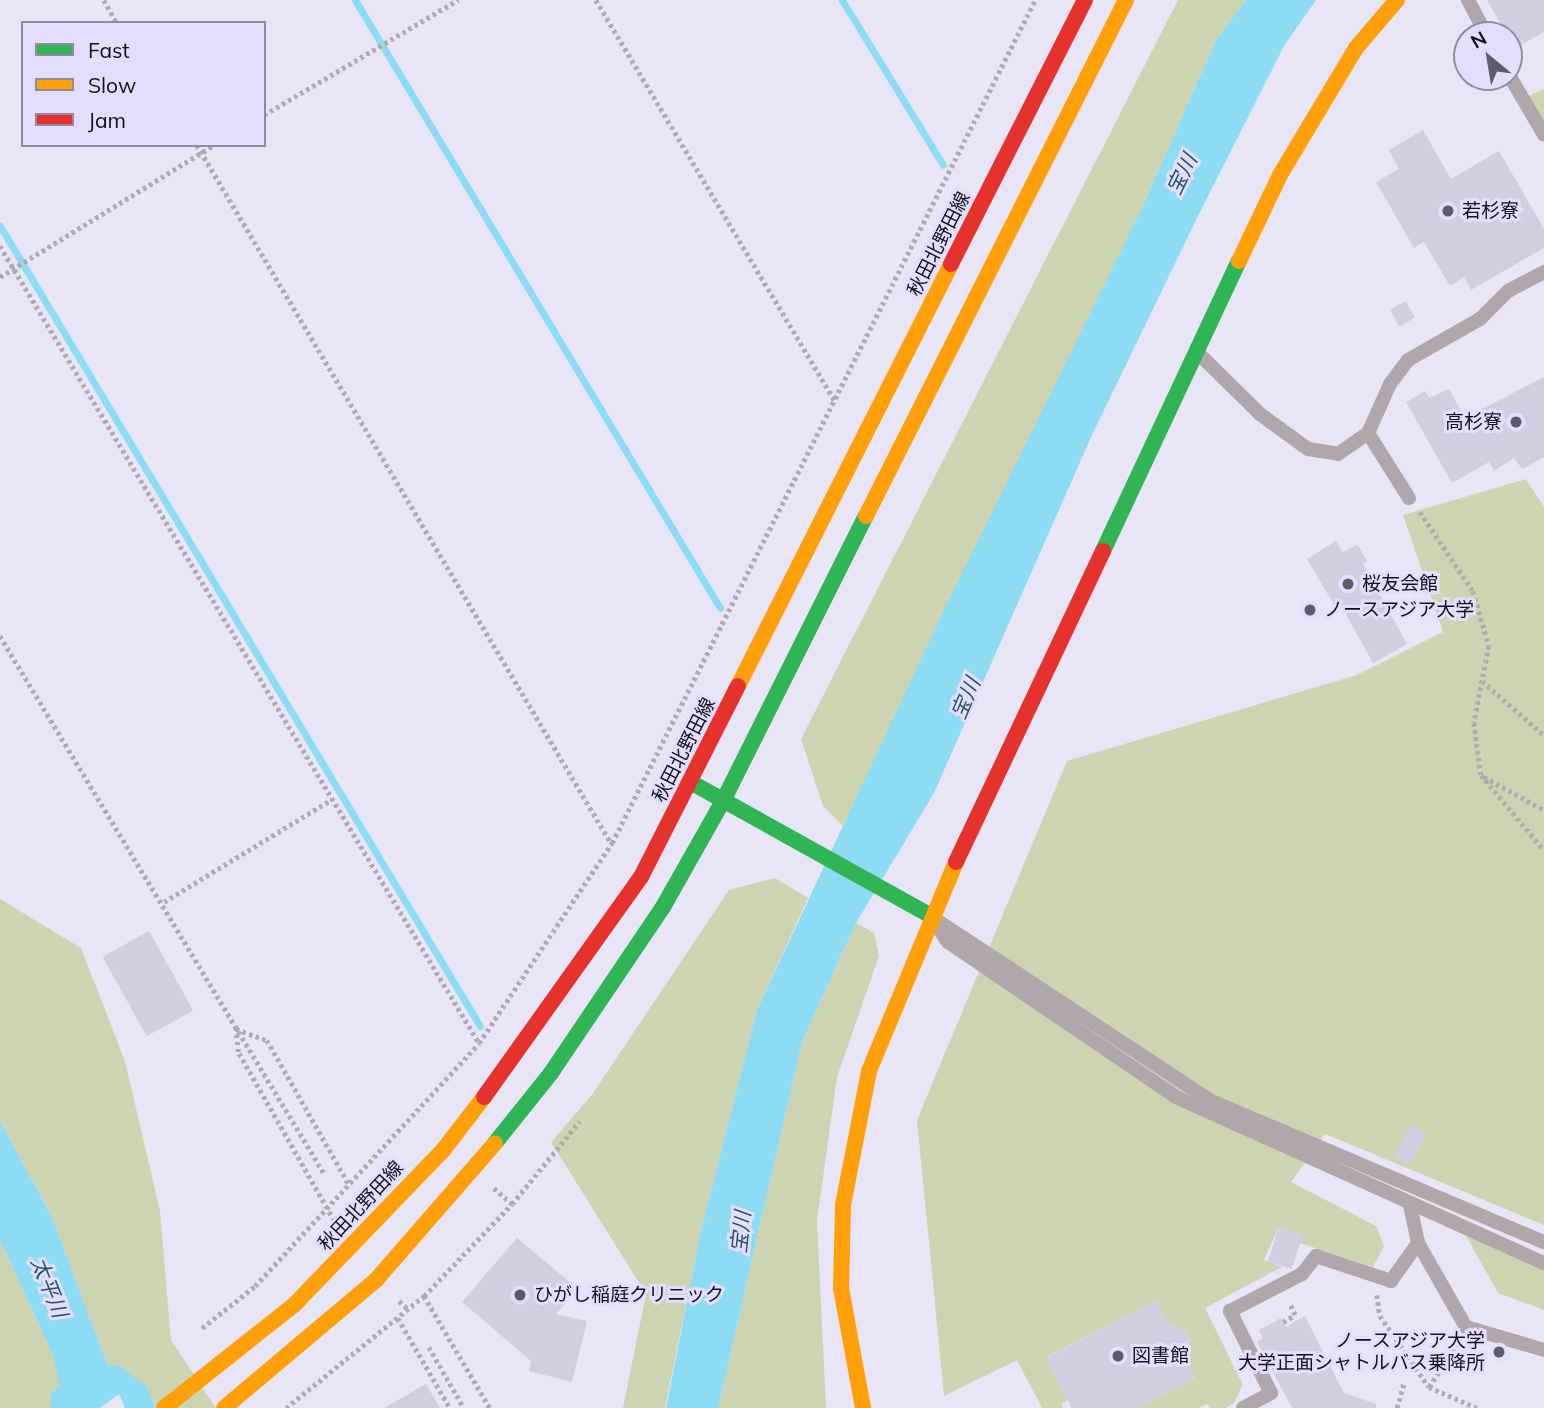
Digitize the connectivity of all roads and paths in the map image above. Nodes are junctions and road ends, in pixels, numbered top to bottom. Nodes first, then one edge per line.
1 (104, 0) edge
2 (458, 0) edge
3 (596, 0) edge
4 (1035, 0) edge
5 (1085, 0) edge
6 (1126, 0) edge
7 (1398, 0) edge
8 (1468, 0) edge
9 (116, 21) edge
10 (1479, 21) edge
11 (1518, 91) edge
12 (266, 115) edge
13 (1544, 135) edge
14 (198, 147) edge
15 (211, 147) edge
16 (202, 152) junction
17 (0, 246) edge
18 (14, 269) junction
19 (1544, 272) edge
20 (0, 277) edge
21 (1196, 352) junction
22 (836, 401) junction
23 (1368, 433) junction
24 (1409, 498) joint
25 (0, 636) edge
26 (1482, 681) junction
27 (1544, 735) edge
28 (1481, 775) junction
29 (692, 783) junction
30 (332, 799) junction
31 (723, 801) junction
32 (1544, 810) edge
33 (612, 843) junction
34 (1544, 850) edge
35 (164, 902) junction
36 (931, 916) junction
37 (236, 1029) junction
38 (478, 1042) junction
39 (580, 1121) dead end
40 (325, 1175) dead end
41 (350, 1186) junction
42 (1410, 1205) junction
43 (328, 1210) junction
44 (1544, 1242) edge
45 (1418, 1243) junction
46 (350, 1250) junction
47 (1544, 1263) edge
48 (1374, 1275) junction
49 (1280, 1286) junction
50 (424, 1296) junction
51 (398, 1318) junction
52 (1283, 1322) dead end
53 (1466, 1327) junction
54 (202, 1328) dead end
55 (429, 1347) dead end
56 (1544, 1350) edge
57 (1404, 1382) dead end
58 (1429, 1388) junction
59 (164, 1408) edge
60 (224, 1408) edge
61 (286, 1408) edge
62 (450, 1408) edge
63 (464, 1408) edge
64 (489, 1408) edge
65 (863, 1408) edge
66 (1243, 1408) edge
67 (1397, 1408) edge
68 (1477, 1408) edge

1 - 9 path
2 - 12 path
3 - 22 path
4 - 22 path
5 - 29 main road, 秋田北野田線
6 - 31 main road
7 - 21 main road
8 - 10 lane
11 - 13 lane
14 - 16 path
15 - 16 path
16 - 18 path
16 - 33 path
17 - 18 path
18 - 20 path
18 - 30 path
19 - 23 lane
21 - 23 lane
21 - 36 main road
22 - 33 path
23 - 24 lane
24 - 26 path
25 - 35 path
26 - 27 path
26 - 28 path
28 - 32 path
28 - 34 path
29 - 31 main road
29 - 46 main road, 秋田北野田線
30 - 35 path
30 - 38 path
31 - 36 main road
31 - 60 main road
33 - 38 path
35 - 37 path
36 - 42 lane
36 - 44 lane
36 - 65 main road
37 - 40 path
37 - 41 path
37 - 43 path
38 - 41 path
39 - 50 path
41 - 43 path
42 - 45 lane
42 - 47 lane
43 - 46 path
43 - 54 path
45 - 48 lane
45 - 53 lane
46 - 59 main road, 秋田北野田線
48 - 49 lane
48 - 58 path
49 - 52 path
49 - 66 lane
50 - 51 path
50 - 64 path
51 - 61 path
51 - 62 path
53 - 56 lane
53 - 58 path
55 - 63 path
57 - 67 path
58 - 68 path

